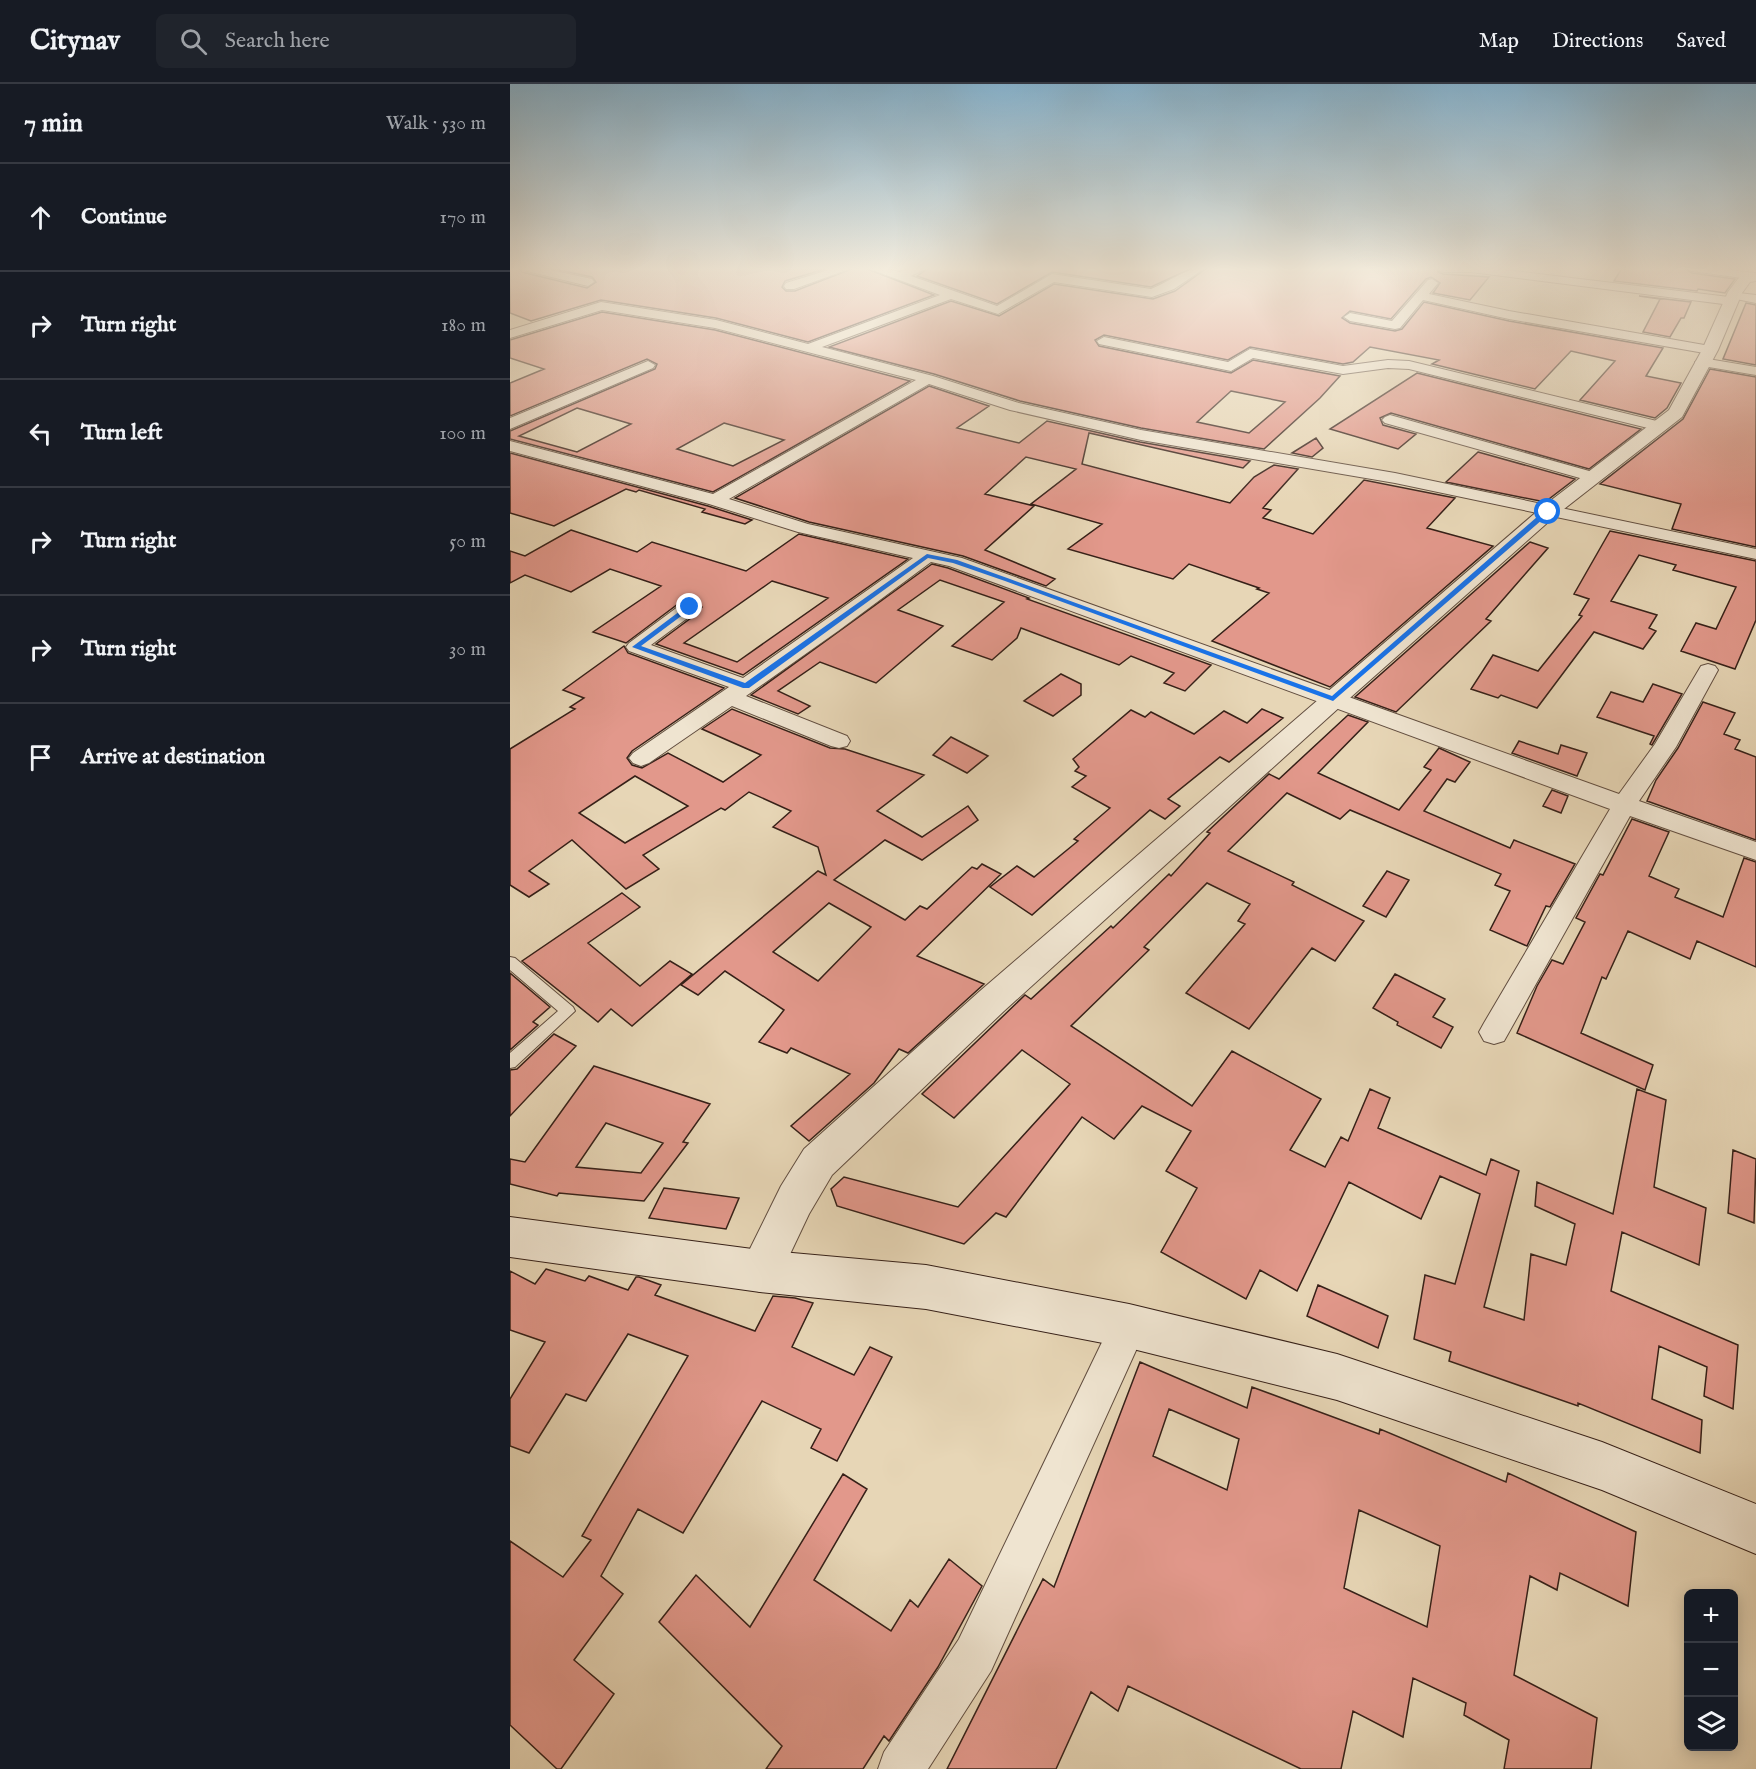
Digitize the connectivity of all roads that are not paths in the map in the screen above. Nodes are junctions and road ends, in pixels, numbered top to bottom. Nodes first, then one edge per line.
1 (797, 347) edge
2 (812, 347) edge
3 (1132, 347) edge
4 (1662, 347) edge
5 (1712, 347) edge
6 (806, 349) junction
7 (1706, 356) junction
8 (648, 365) dead end
9 (1756, 371) edge
10 (928, 379) junction
11 (1390, 420) dead end
12 (510, 424) edge
13 (1660, 426) junction
14 (510, 446) edge
15 (1593, 477) junction
16 (714, 500) junction
17 (1548, 512) junction
18 (1756, 554) edge
19 (927, 556) junction
20 (690, 607) dead end
21 (1708, 670) dead end
22 (738, 692) junction
23 (1333, 699) junction
24 (839, 741) dead end
25 (641, 758) dead end
26 (1624, 805) junction
27 (1756, 851) edge
28 (510, 962) edge
29 (1494, 1032) dead end
30 (510, 1062) edge
31 (510, 1237) edge
32 (760, 1270) junction
33 (1129, 1326) junction
34 (1756, 1529) edge
35 (901, 1769) edge

1 - 6 street
2 - 6 street
3 - 13 street
4 - 7 street
5 - 7 street
6 - 10 street
7 - 9 street
7 - 13 street
8 - 12 street
10 - 16 street
10 - 17 street
11 - 15 street
13 - 15 street
14 - 16 street
15 - 17 street
16 - 19 street
17 - 18 street
17 - 23 street
19 - 22 street
19 - 23 street
20 - 22 street
21 - 26 street
22 - 24 street
22 - 25 street
23 - 26 street
23 - 32 street
26 - 27 street
26 - 29 street
28 - 30 lane
31 - 32 street
32 - 33 street
33 - 34 street
33 - 35 street

